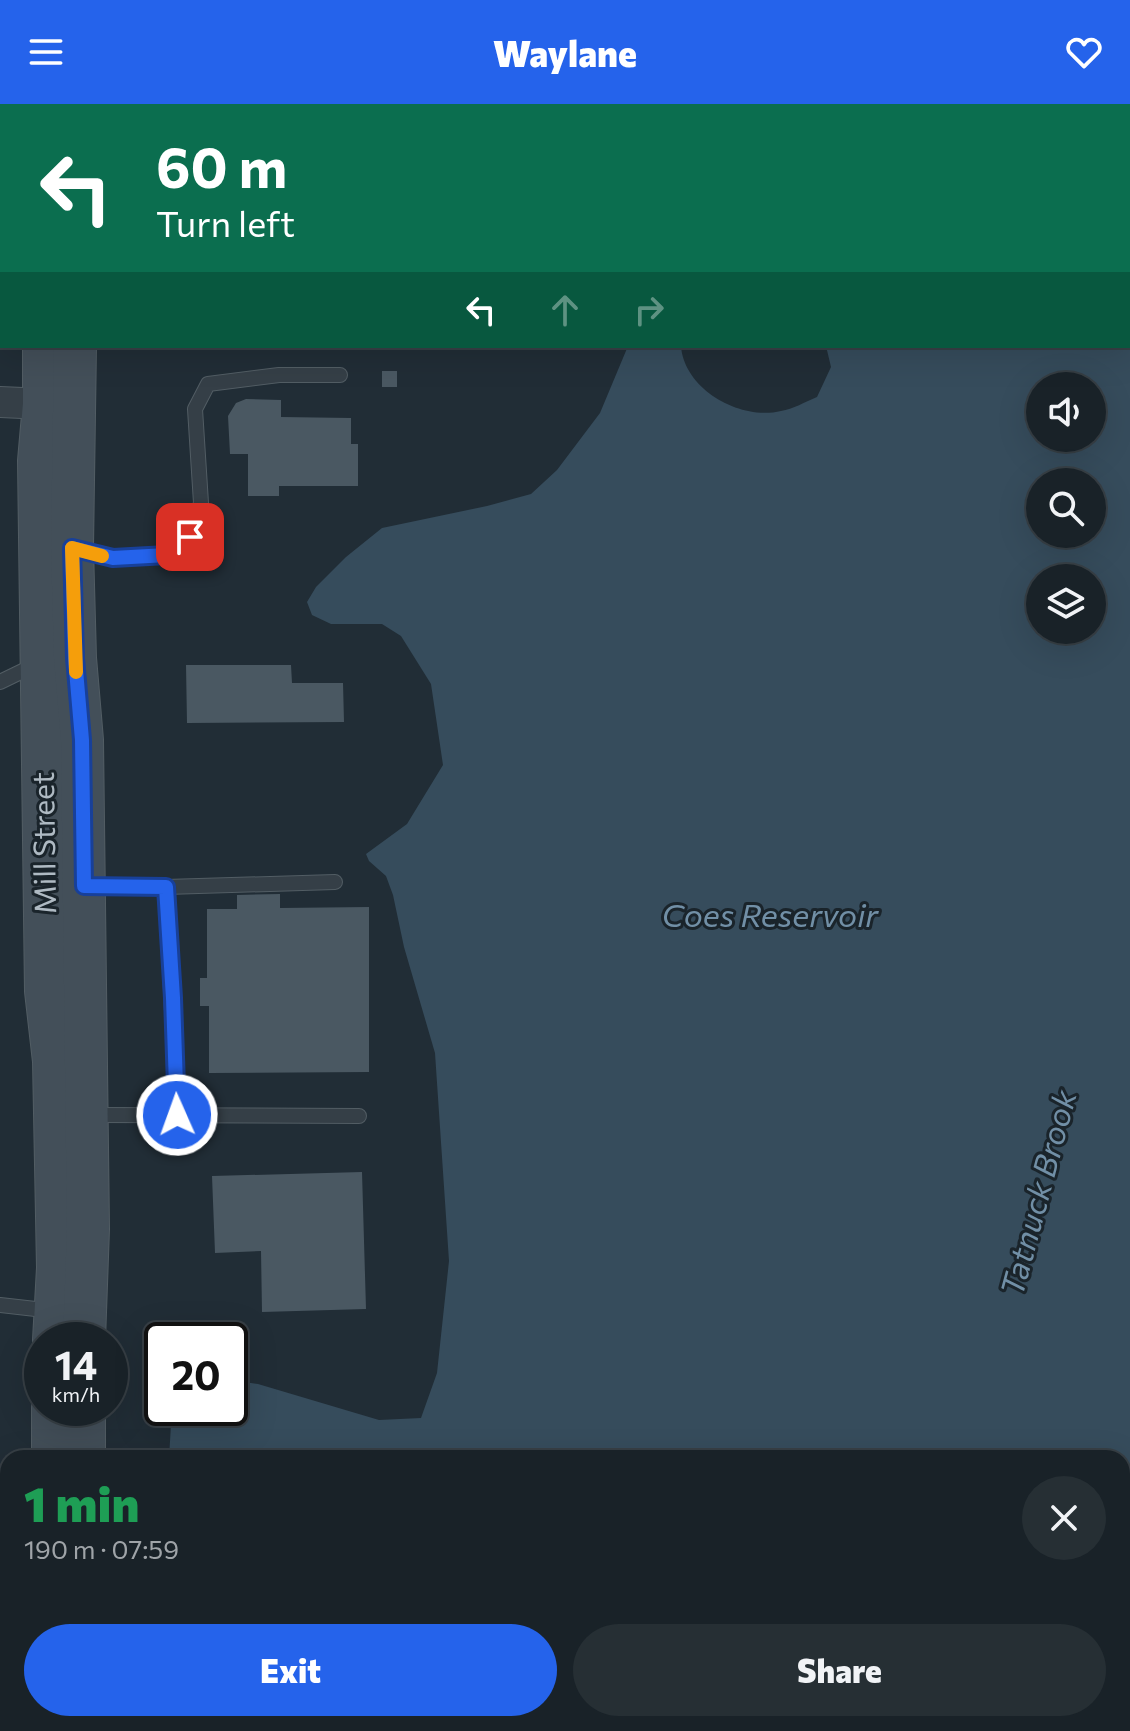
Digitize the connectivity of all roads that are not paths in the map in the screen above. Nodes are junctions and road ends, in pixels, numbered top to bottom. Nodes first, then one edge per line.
1 (45, 348) edge
2 (74, 348) edge
3 (340, 375) dead end
4 (0, 402) edge
5 (59, 405) junction
6 (72, 548) junction
7 (43, 662) junction
8 (0, 682) edge
9 (335, 882) dead end
10 (84, 886) junction
11 (166, 887) junction
12 (86, 1115) junction
13 (177, 1115) junction
14 (359, 1116) dead end
15 (73, 1276) junction
16 (0, 1305) edge
17 (46, 1322) edge
18 (55, 1322) edge
19 (81, 1322) edge
20 (53, 1426) edge
21 (84, 1426) edge
22 (53, 1450) edge
23 (84, 1450) edge

1 - 5 main road, Mill Street
2 - 5 main road, Mill Street
3 - 6 lane
4 - 5 street
5 - 6 main road, Mill Street
5 - 7 main road, Mill Street
6 - 10 main road, Mill Street
7 - 8 lane
7 - 15 main road, Mill Street
9 - 11 lane
10 - 11 lane
10 - 12 main road, Mill Street
11 - 13 lane
12 - 13 lane
12 - 15 main road, Mill Street
13 - 14 lane
15 - 18 main road, Mill Street
15 - 19 main road, Mill Street
16 - 17 lane
20 - 22 main road
21 - 23 main road

